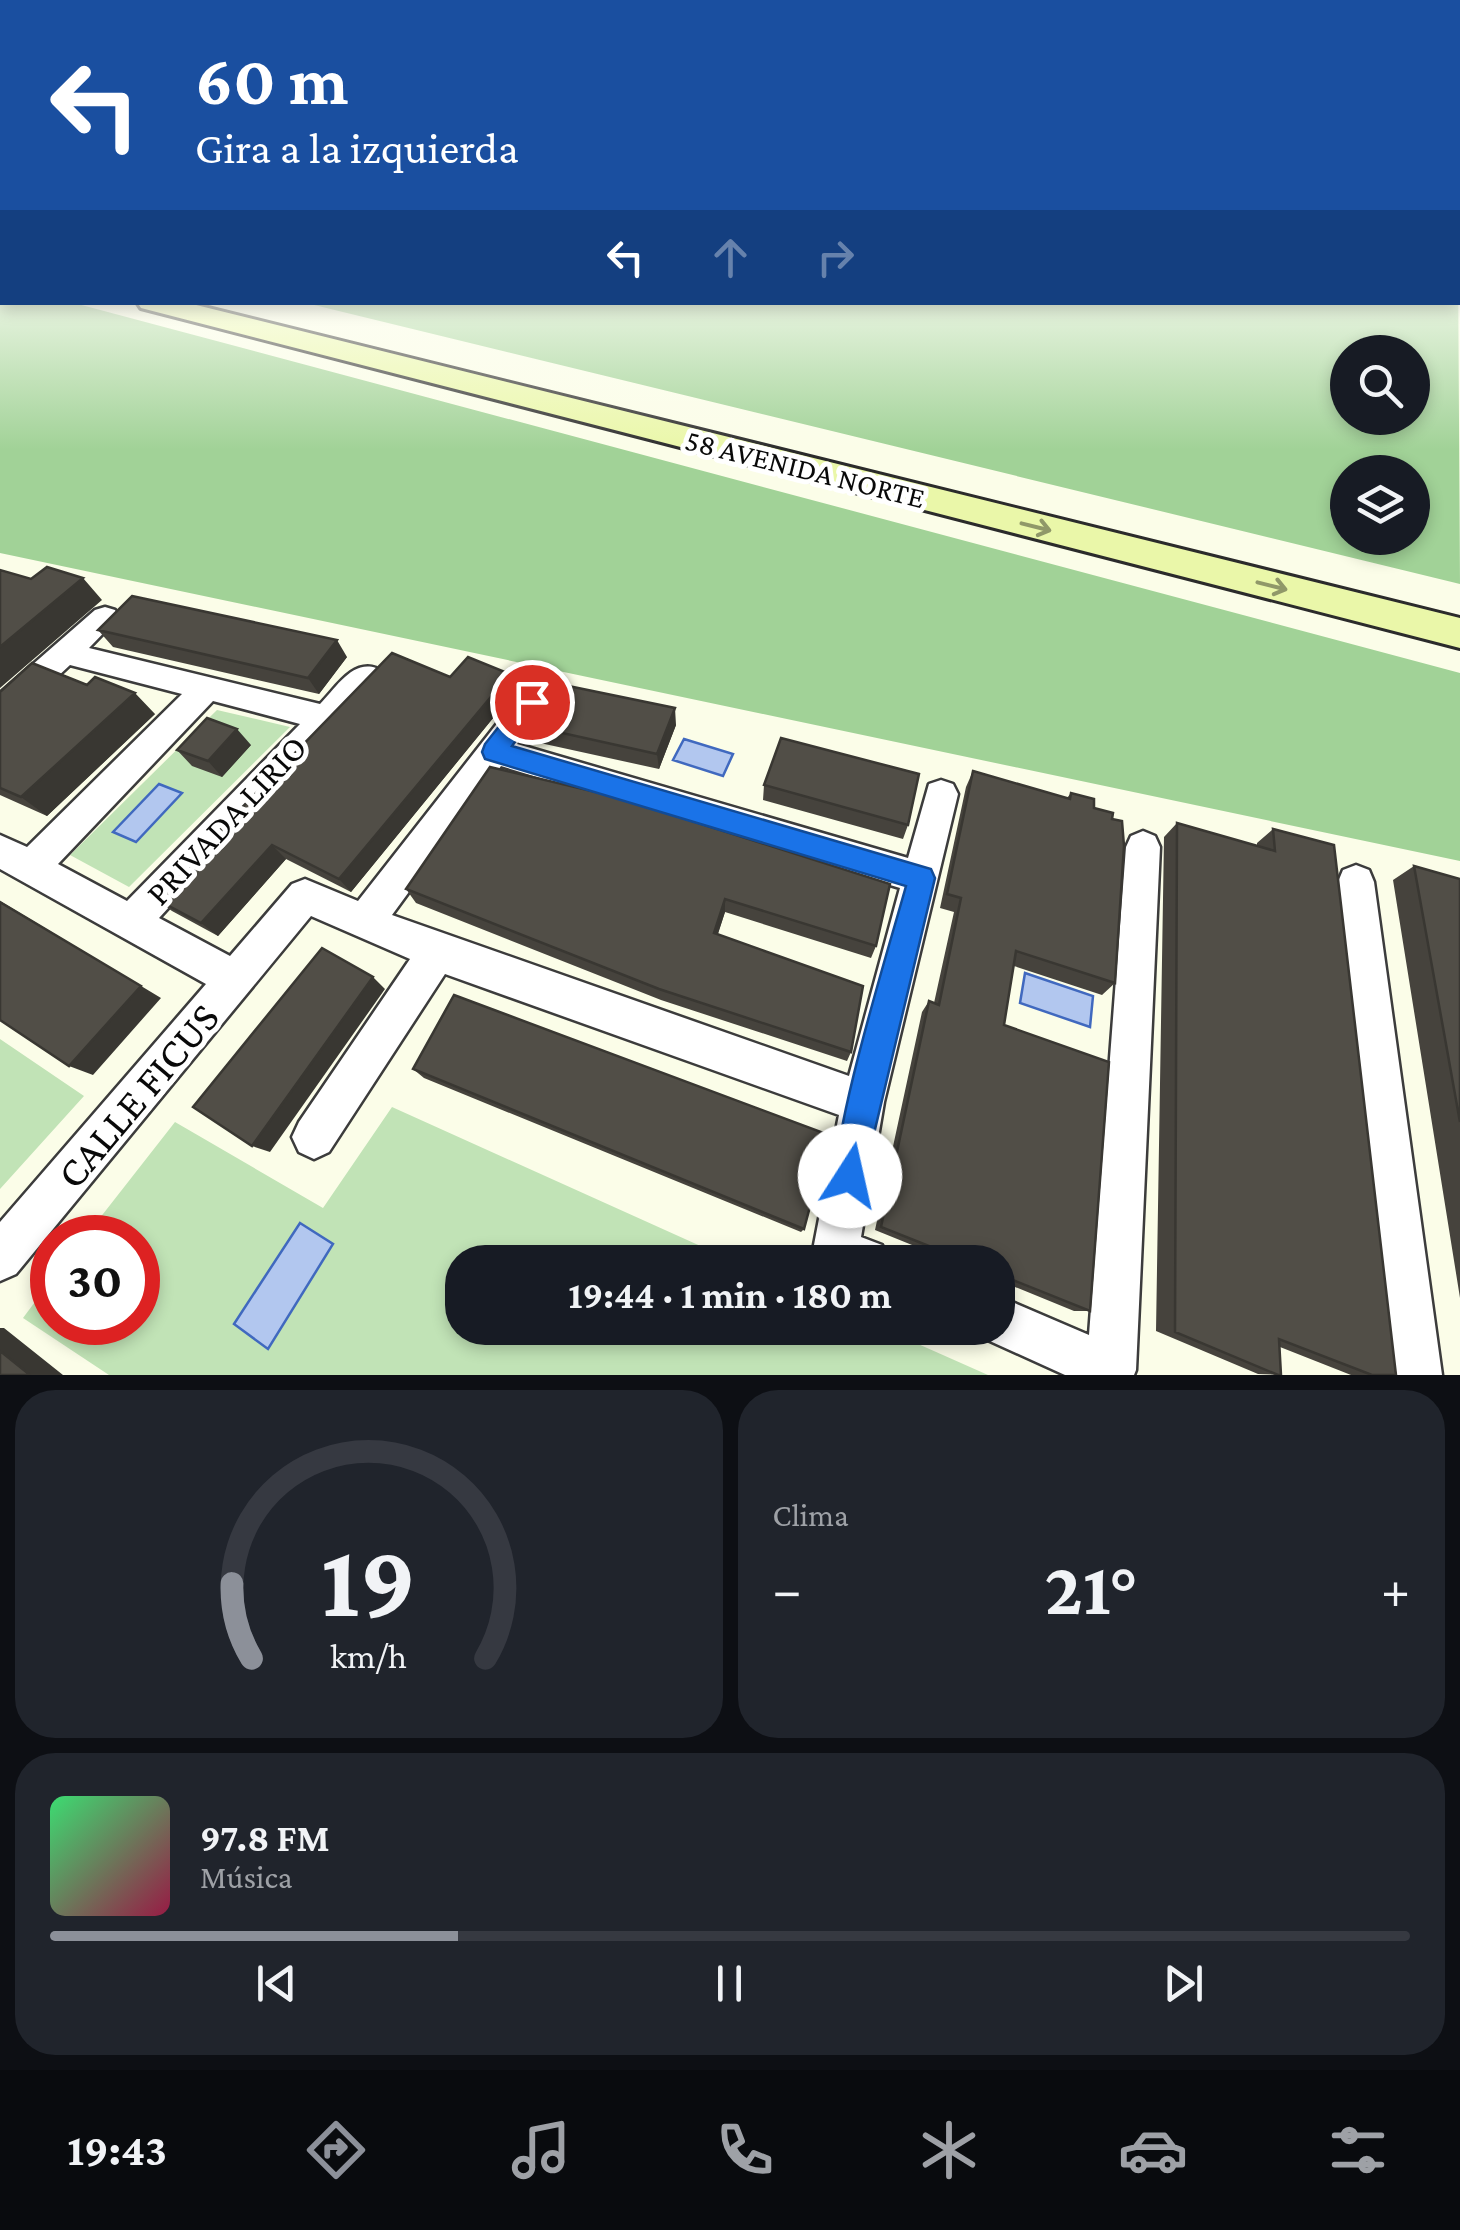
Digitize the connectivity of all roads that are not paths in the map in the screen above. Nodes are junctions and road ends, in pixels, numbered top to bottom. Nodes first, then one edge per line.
1 (240, 321) edge
2 (291, 321) edge
3 (404, 356) junction
4 (1146, 540) junction
5 (1460, 605) edge
6 (104, 617) edge
7 (1460, 633) edge
8 (66, 654) junction
9 (366, 676) edge
10 (206, 689) junction
11 (532, 702) dead end
12 (0, 711) edge
13 (323, 717) junction
14 (494, 752) junction
15 (941, 794) dead end
16 (1143, 847) dead end
17 (15, 860) edge
18 (922, 878) junction
19 (1356, 882) dead end
20 (364, 923) junction
21 (129, 924) junction
22 (437, 952) junction
23 (218, 970) junction
24 (863, 1102) junction
25 (314, 1137) dead end
26 (837, 1245) edge
27 (0, 1258) edge
28 (1015, 1328) edge
29 (1417, 1375) edge

1 - 3 main road, 58 AVENIDA NORTE
2 - 3 main road, 58 AVENIDA NORTE
3 - 4 main road, 58 AVENIDA NORTE
4 - 5 main road, 58 AVENIDA NORTE
4 -> 7 main road, 58 AVENIDA NORTE
6 - 8 street
8 - 10 street, PRIVADA LIRIO
8 - 12 street
9 - 13 street, PRIVADA LIRIO
10 - 13 street, PRIVADA LIRIO
10 - 17 street, PRIVADA LIRIO
11 - 14 street
13 - 21 street, PRIVADA LIRIO
14 - 18 street
14 - 20 street
15 - 18 street
16 - 28 street
17 - 21 street, PRIVADA LIRIO
18 - 24 street
19 - 29 street
20 - 22 street
20 - 23 street, CALLE FICUS
21 - 23 street, PRIVADA LIRIO
22 - 24 street
22 - 25 street
23 - 27 street, CALLE FICUS
24 - 26 street

